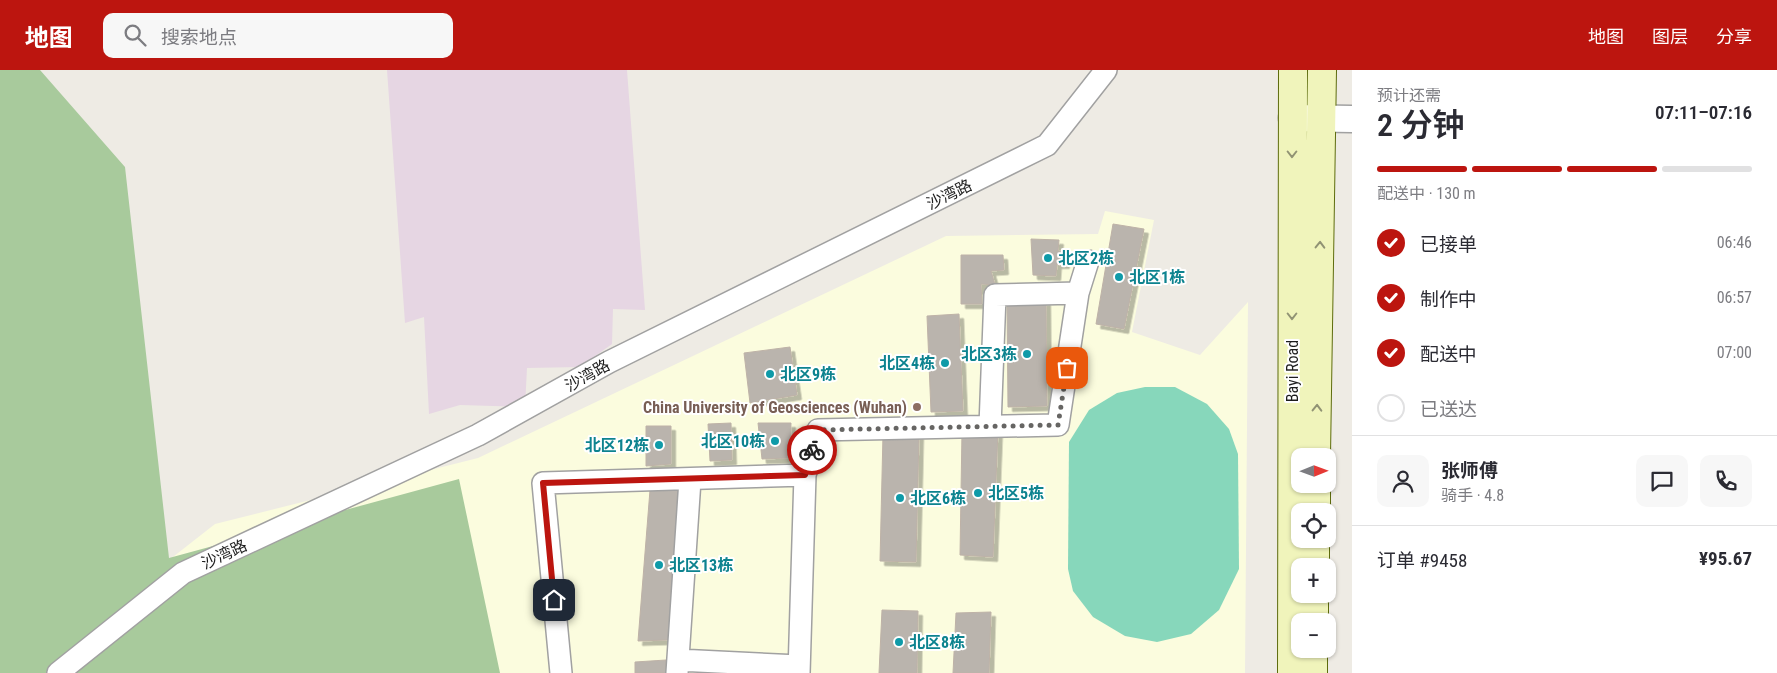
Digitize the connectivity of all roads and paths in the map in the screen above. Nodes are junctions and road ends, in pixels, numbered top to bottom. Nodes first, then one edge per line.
1 (1106, 70) edge
2 (1293, 70) edge
3 (1322, 70) edge
4 (1292, 118) junction
5 (1321, 118) junction
6 (1352, 118) edge
7 (1088, 261) dead end
8 (1078, 293) junction
9 (990, 426) junction
10 (1316, 448) edge
11 (805, 475) junction
12 (690, 480) junction
13 (1314, 658) edge
14 (677, 666) edge
15 (799, 669) edge
16 (58, 673) edge
17 (561, 673) edge
18 (1292, 673) edge
19 (1313, 673) edge

1 - 16 street, 沙湾路
2 - 4 main road, Bayi Road
3 - 5 main road, Bayi Road
4 - 5 street
4 -> 18 main road, Bayi Road
5 - 6 street
10 -> 5 main road, Bayi Road
7 - 8 street
8 - 9 street
8 - 9 street
9 - 11 street
11 - 12 street
11 - 15 street
12 - 14 street
12 - 17 street
13 - 19 main road
14 - 15 street

